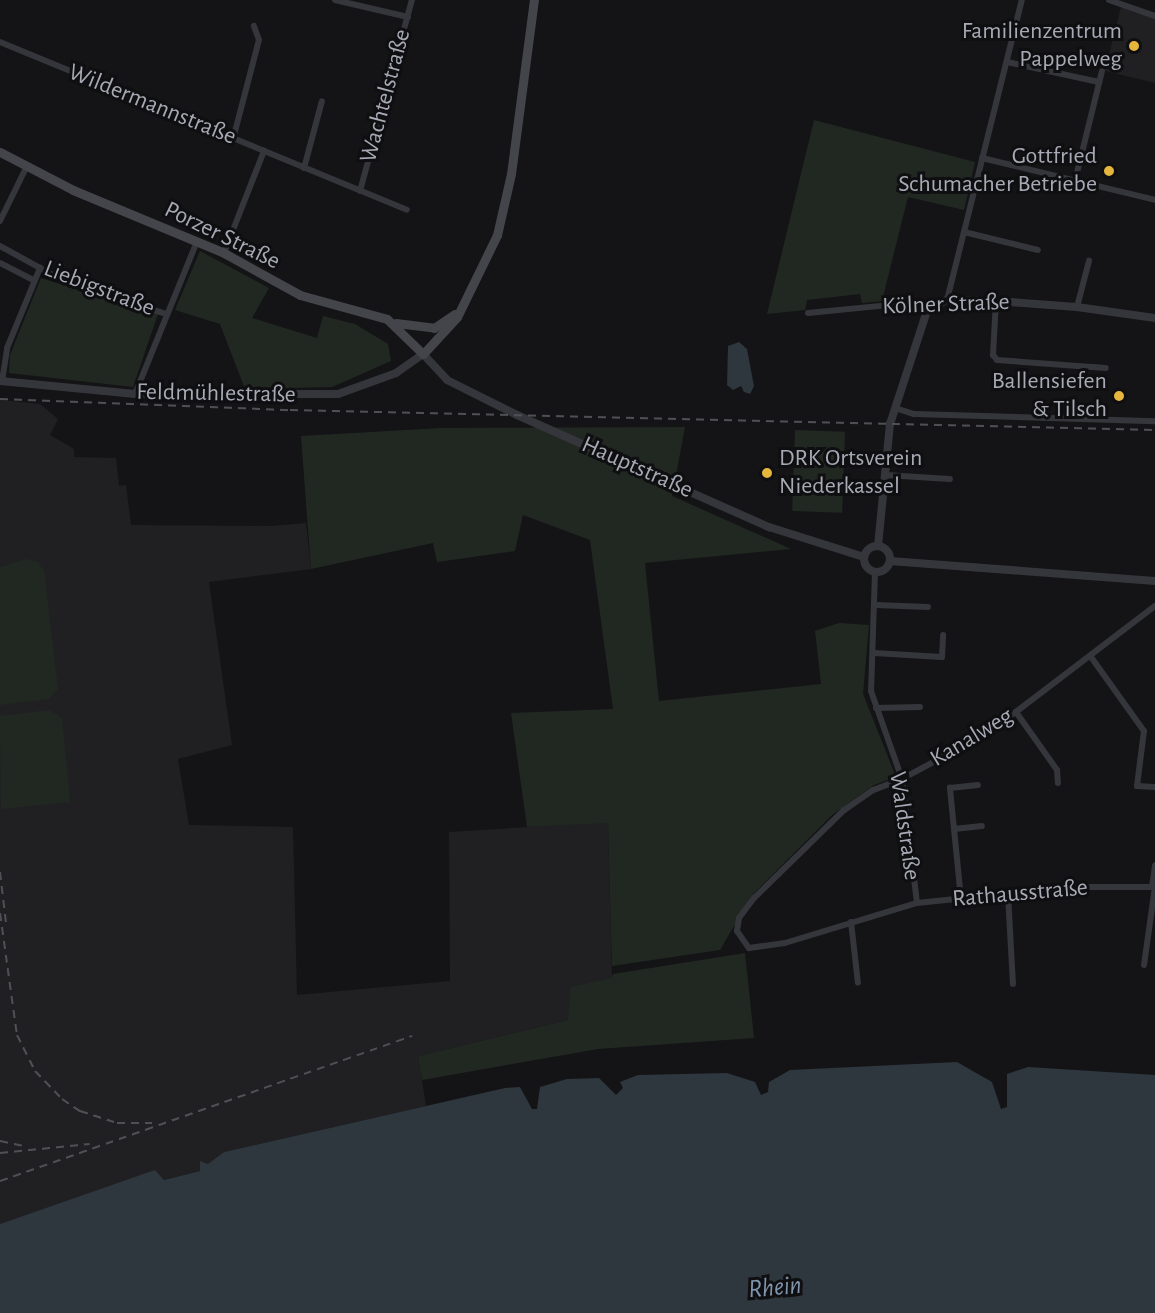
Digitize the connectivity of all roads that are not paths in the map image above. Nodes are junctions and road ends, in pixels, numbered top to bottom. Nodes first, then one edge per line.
1 (335, 0) edge
2 (412, 0) edge
3 (534, 0) edge
4 (1022, 0) edge
5 (1109, 0) edge
6 (1155, 16) edge
7 (408, 17) junction
8 (254, 26) dead end
9 (0, 42) edge
10 (1007, 62) junction
11 (1102, 71) dead end
12 (1099, 82) junction
13 (322, 101) dead end
14 (233, 139) junction
15 (264, 151) junction
16 (0, 152) edge
17 (982, 158) junction
18 (27, 166) junction
19 (304, 168) junction
20 (1075, 181) junction
21 (360, 191) junction
22 (1155, 200) edge
23 (406, 210) dead end
24 (0, 221) edge
25 (964, 232) junction
26 (197, 241) junction
27 (0, 246) edge
28 (1038, 250) dead end
29 (224, 254) junction
30 (1089, 261) dead end
31 (0, 264) edge
32 (40, 268) junction
33 (35, 281) junction
34 (947, 300) junction
35 (996, 301) junction
36 (465, 304) junction
37 (1077, 307) junction
38 (927, 311) junction
39 (808, 313) dead end
40 (166, 314) junction
41 (1155, 318) edge
42 (394, 323) junction
43 (423, 354) junction
44 (1106, 368) dead end
45 (1, 381) edge
46 (135, 394) junction
47 (895, 408) junction
48 (1155, 421) edge
49 (885, 475) junction
50 (950, 480) dead end
51 (878, 546) junction
52 (864, 557) junction
53 (890, 561) junction
54 (875, 572) junction
55 (1155, 581) edge
56 (876, 605) junction
57 (1155, 606) edge
58 (928, 607) dead end
59 (944, 635) dead end
60 (874, 653) junction
61 (1092, 657) junction
62 (920, 707) dead end
63 (876, 708) junction
64 (1016, 712) junction
65 (902, 779) junction
66 (1058, 783) dead end
67 (978, 785) dead end
68 (1155, 787) edge
69 (982, 826) dead end
70 (954, 829) junction
71 (1155, 865) edge
72 (1154, 887) edge
73 (1008, 895) junction
74 (961, 899) junction
75 (917, 903) junction
76 (851, 922) junction
77 (749, 948) joint
78 (1144, 965) dead end
79 (858, 983) dead end
80 (1013, 984) dead end

1 - 7 street
2 - 7 street, Wachtelstraße
3 - 36 main road
4 - 10 street
5 - 6 street
7 - 21 street, Wachtelstraße
8 - 14 street
9 - 14 street, Wildermannstraße
10 - 12 street
10 - 17 street
11 - 12 street
12 - 20 street
13 - 19 street
14 - 15 street, Wildermannstraße
15 - 19 street, Wildermannstraße
15 - 29 street
16 - 18 main road, Porzer Straße
17 - 20 street
17 - 25 street
18 - 24 street
18 - 26 main road, Porzer Straße
19 - 21 street, Wildermannstraße
20 - 22 street
21 - 23 street, Wildermannstraße
25 - 28 street
25 - 34 street
26 - 29 main road, Porzer Straße
26 - 40 street
27 - 32 street, Liebigstraße
29 - 42 main road, Porzer Straße
30 - 37 street
31 - 33 street, Liebigstraße
32 - 33 street
32 - 40 street, Liebigstraße
33 - 45 street
34 - 35 street, Kölner Straße
34 - 38 street, Kölner Straße
35 - 37 street, Kölner Straße
35 - 44 street
36 - 42 main road
36 - 43 main road
37 - 41 street, Kölner Straße
38 - 39 street, Kölner Straße
38 - 47 street
40 - 46 street
42 - 43 main road, Porzer Straße
43 - 46 street, Feldmühlestraße
43 - 52 street, Hauptstraße
45 - 46 street, Feldmühlestraße
47 - 48 street
47 - 49 street
49 - 50 street
49 - 51 street
51 - 52 street
51 - 53 street
52 - 54 street
53 - 54 street
53 - 55 street
54 - 56 street, Waldstraße
56 - 58 street
56 - 60 street, Waldstraße
57 - 61 street, Kanalweg
59 - 60 street
60 - 63 street, Waldstraße
61 - 64 street, Kanalweg
61 - 68 street
62 - 63 street
63 - 65 street, Waldstraße
64 - 65 street, Kanalweg
64 - 66 street
65 - 75 street, Waldstraße
65 - 77 street, Kanalweg
67 - 70 street
69 - 70 street
70 - 74 street
71 - 72 street
72 - 73 street, Rathausstraße
72 - 78 street
73 - 74 street, Rathausstraße
73 - 80 street
74 - 75 street, Rathausstraße
75 - 76 street, Rathausstraße
76 - 77 street, Rathausstraße
76 - 79 street

